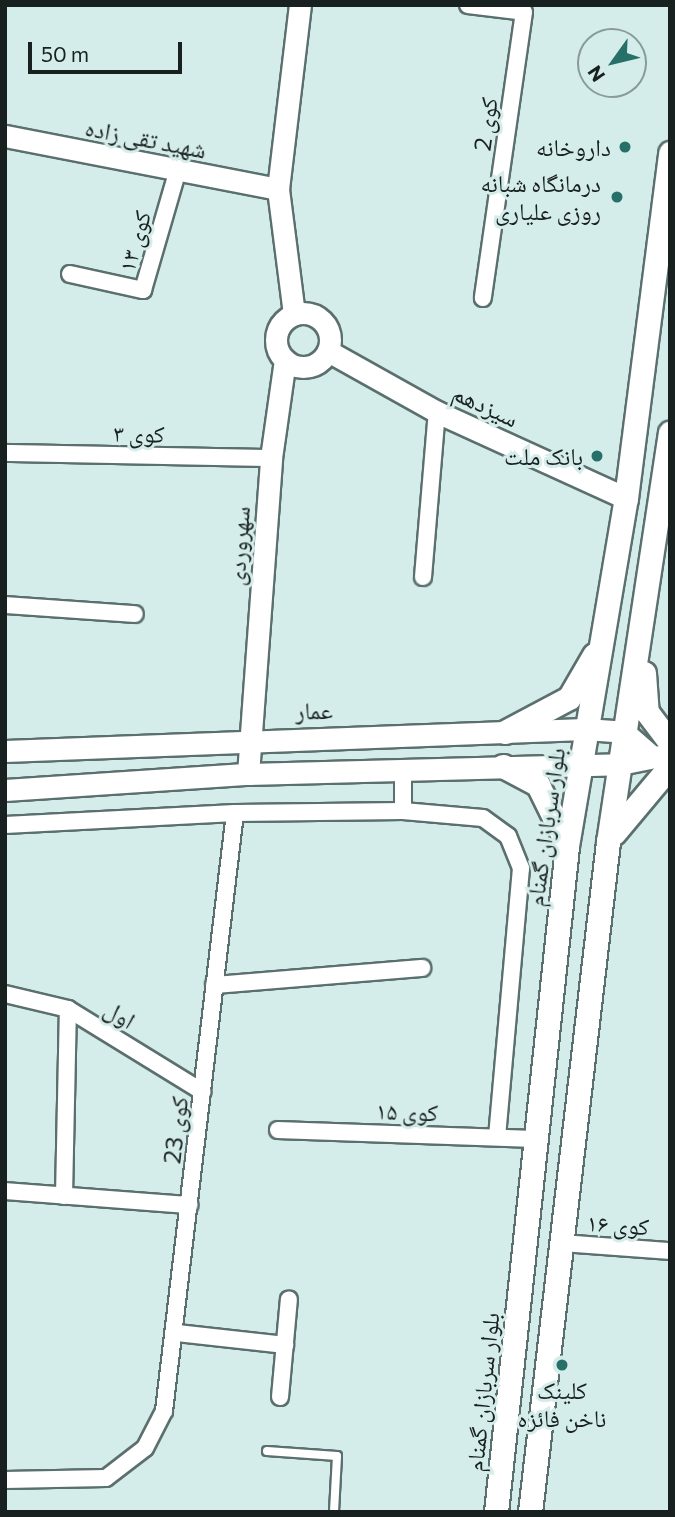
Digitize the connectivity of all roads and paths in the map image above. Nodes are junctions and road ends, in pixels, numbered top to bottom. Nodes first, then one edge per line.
1 (300, 5) edge
2 (468, 5) edge
3 (5, 136) edge
4 (670, 153) edge
5 (177, 173) junction
6 (278, 189) junction
7 (70, 274) dead end
8 (483, 298) dead end
9 (294, 314) junction
10 (328, 351) junction
11 (285, 359) junction
12 (437, 412) junction
13 (670, 433) edge
14 (5, 453) edge
15 (271, 458) junction
16 (667, 477) edge
17 (626, 498) junction
18 (423, 577) dead end
19 (5, 606) edge
20 (135, 614) dead end
21 (603, 641) junction
22 (642, 647) junction
23 (585, 729) junction
24 (505, 732) junction
25 (624, 732) junction
26 (250, 737) junction
27 (670, 742) edge
28 (5, 751) edge
29 (659, 754) edge
30 (582, 763) junction
31 (620, 764) junction
32 (503, 766) junction
33 (670, 766) edge
34 (403, 769) junction
35 (248, 774) junction
36 (5, 790) edge
37 (403, 811) junction
38 (235, 813) junction
39 (5, 825) edge
40 (608, 842) junction
41 (567, 846) junction
42 (422, 968) dead end
43 (214, 985) junction
44 (5, 994) edge
45 (68, 1009) junction
46 (203, 1092) junction
47 (278, 1130) dead end
48 (497, 1136) junction
49 (534, 1139) junction
50 (5, 1191) edge
51 (64, 1196) junction
52 (188, 1205) junction
53 (563, 1243) junction
54 (670, 1251) edge
55 (289, 1299) dead end
56 (177, 1333) junction
57 (285, 1345) junction
58 (280, 1397) dead end
59 (267, 1451) dead end
60 (5, 1480) edge
61 (334, 1512) edge
62 (496, 1512) edge
63 (530, 1512) edge

1 - 6 street
2 - 8 street, کوی 2
3 - 5 street, شهید تقی زاده
4 - 17 main road, بلوار سربازان گمنام
5 - 6 street, شهید تقی زاده
5 - 7 street, کوی ۱۳
6 - 9 street
9 - 10 street
9 - 11 street
10 - 11 street
10 - 12 street, سیزدهم
11 - 15 street, سهروردی
12 - 17 street, سیزدهم
12 - 18 street
13 - 16 main road
14 - 15 street, کوی ۳
15 - 26 street, سهروردی
16 - 22 main road
17 - 21 main road, بلوار سربازان گمنام
19 - 20 street
21 - 23 main road, بلوار سربازان گمنام
21 - 24 main road
22 - 25 main road
22 - 27 main road
23 - 24 street, عمار
23 - 25 street, عمار
23 - 30 main road, بلوار سربازان گمنام
24 - 26 street, عمار
25 - 29 street
25 - 31 main road
26 - 28 street, عمار
26 - 35 street, سهروردی
29 - 31 street
30 - 31 street
30 - 32 street
30 - 41 main road, بلوار سربازان گمنام
31 - 40 main road
32 - 34 street
32 - 41 main road
33 - 40 main road
34 - 35 street
34 - 37 street
35 - 36 street
37 - 38 street
37 - 48 street
38 - 39 street
38 - 43 street, کوی 23
40 - 53 main road
41 - 49 main road, بلوار سربازان گمنام
42 - 43 street
43 - 46 street, کوی 23
44 - 45 street, اول
45 - 46 street, اول
45 - 51 street
46 - 52 street, کوی 23
47 - 48 street, کوی ۱۵
48 - 49 street, کوی ۱۵
49 - 62 main road, بلوار سربازان گمنام
50 - 51 street
51 - 52 street
52 - 56 street, کوی 23
53 - 54 street, کوی ۱۶
53 - 63 main road
55 - 57 street
56 - 57 street
56 - 60 street, کوی 23
57 - 58 street
59 - 61 lane

